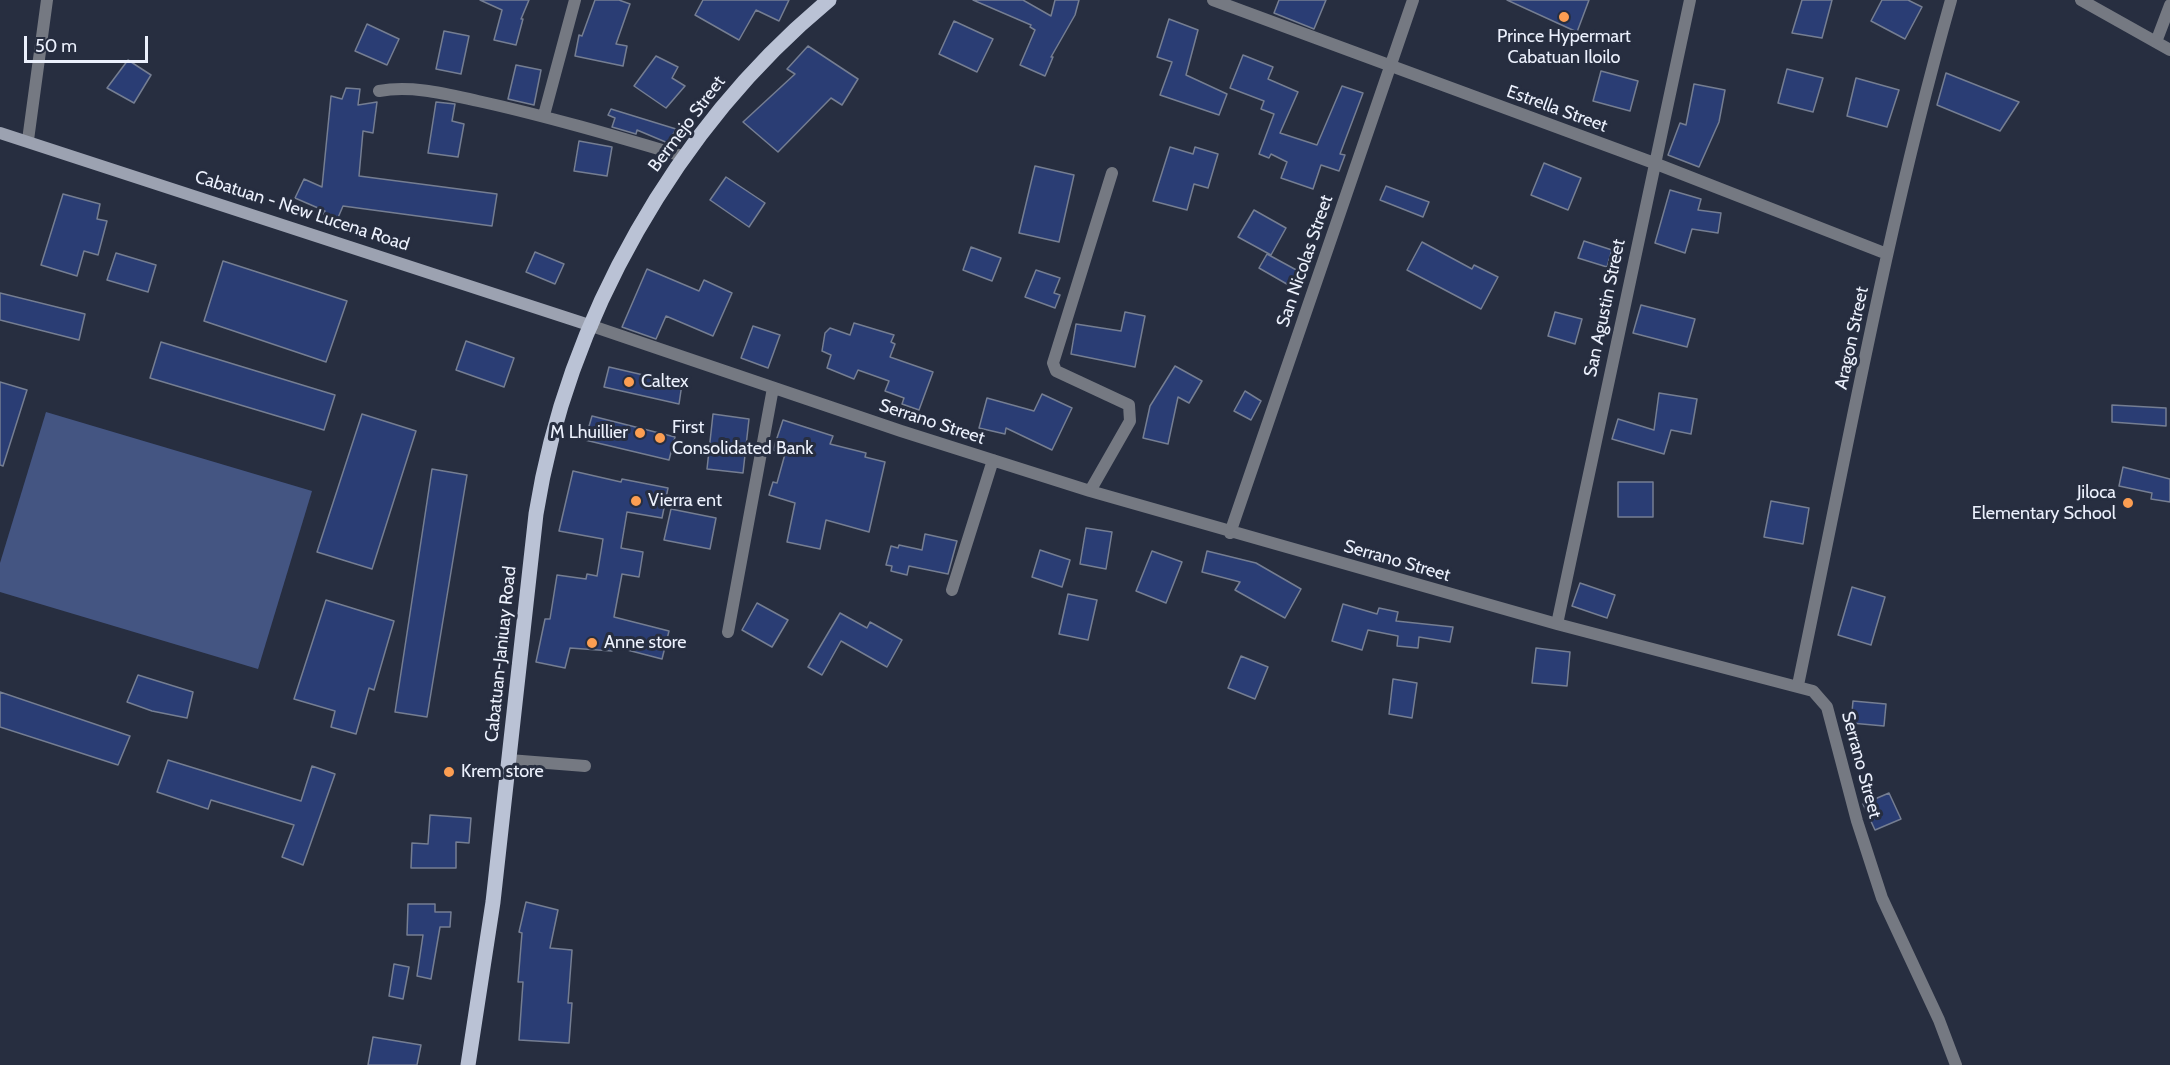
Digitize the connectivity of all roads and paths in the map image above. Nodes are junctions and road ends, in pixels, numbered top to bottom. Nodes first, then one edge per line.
1 (47, 0) edge
2 (575, 0) edge
3 (828, 0) edge
4 (1213, 0) edge
5 (1413, 0) edge
6 (1690, 0) edge
7 (1951, 0) edge
8 (2081, 0) edge
9 (2170, 5) edge
10 (2156, 42) junction
11 (2170, 50) edge
12 (1390, 67) junction
13 (379, 91) dead end
14 (544, 115) junction
15 (0, 133) edge
16 (28, 140) junction
17 (682, 156) junction
18 (1654, 163) junction
19 (1113, 173) dead end
20 (1887, 254) junction
21 (592, 326) junction
22 (773, 388) junction
23 (993, 460) junction
24 (1090, 491) junction
25 (1230, 533) junction
26 (952, 590) dead end
27 (1557, 624) junction
28 (728, 632) dead end
29 (1798, 685) junction
30 (509, 760) junction
31 (585, 766) dead end
32 (468, 1065) edge
33 (1956, 1065) edge

1 - 16 street
2 - 14 street
3 - 17 main road, Bermejo Street
4 - 12 street, Estrella Street
5 - 12 street, San Nicolas Street
6 - 18 street, San Agustin Street
7 - 20 street, Aragon Street
8 - 10 street
9 - 10 street
10 - 11 street
12 - 18 street, Estrella Street
12 - 25 street, San Nicolas Street
13 - 14 street
14 - 17 street
15 - 16 main road, Cabatuan - New Lucena Road
16 - 21 main road, Cabatuan - New Lucena Road
17 - 21 main road, Bermejo Street
18 - 20 street, Estrella Street
18 - 27 street, San Agustin Street
19 - 24 street
20 - 29 street, Aragon Street
21 - 22 street, Serrano Street
21 - 30 main road, Cabatuan-Janiuay Road
22 - 23 street, Serrano Street
22 - 28 street
23 - 24 street, Serrano Street
23 - 26 street
24 - 25 street, Serrano Street
25 - 27 street, Serrano Street
27 - 29 street, Serrano Street
29 - 33 street, Serrano Street
30 - 31 street
30 - 32 main road, Cabatuan-Janiuay Road

